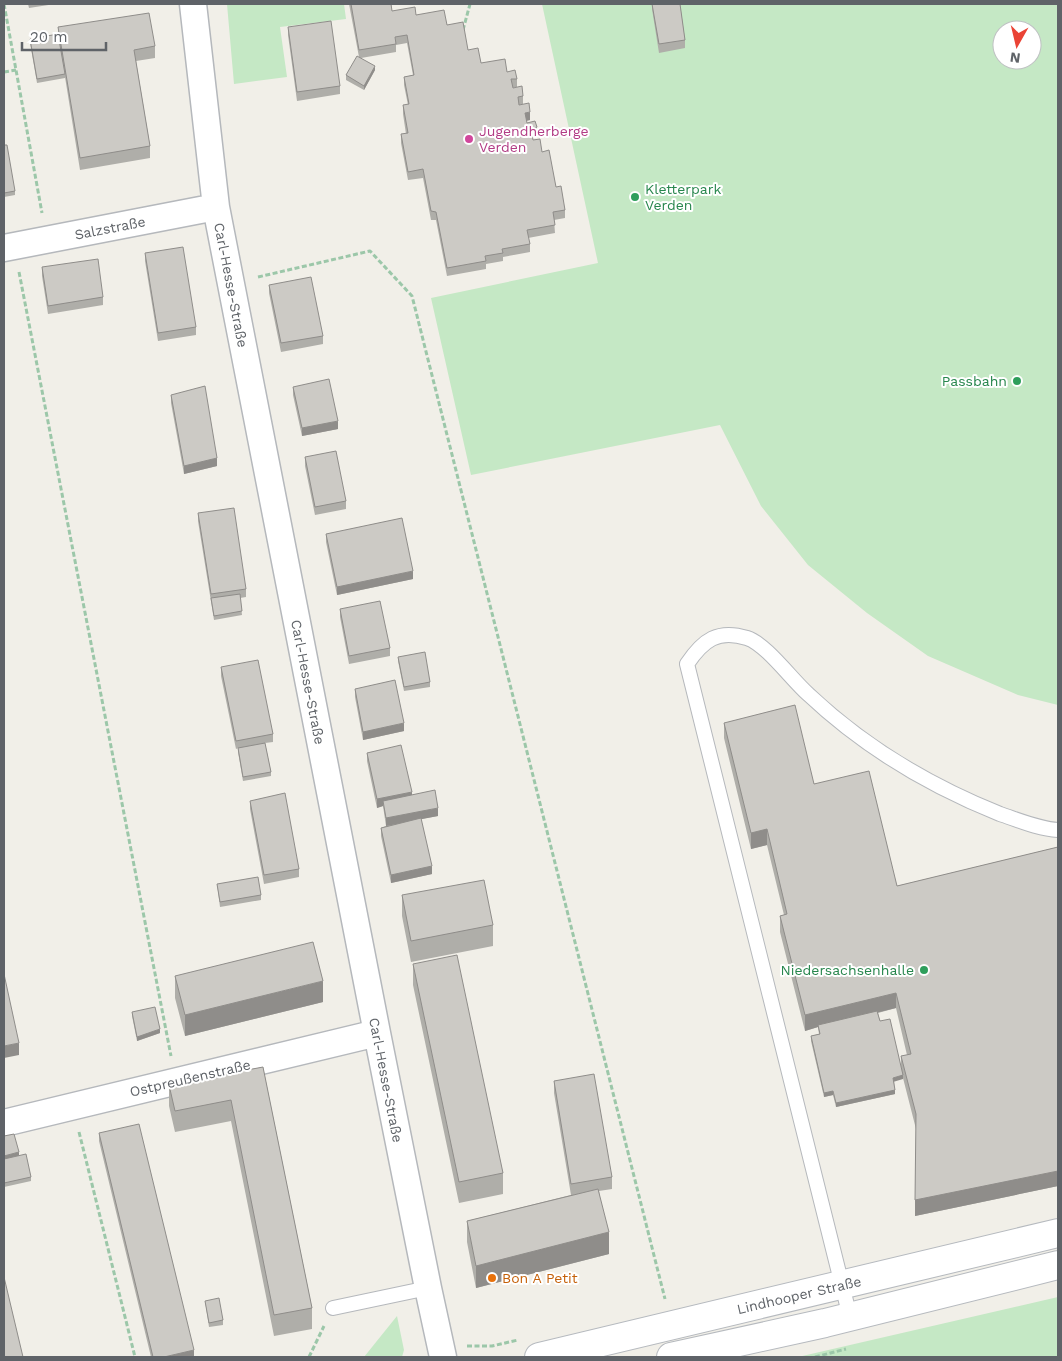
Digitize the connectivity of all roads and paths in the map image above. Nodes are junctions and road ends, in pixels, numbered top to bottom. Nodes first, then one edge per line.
1 (4, 4) edge
2 (193, 4) edge
3 (470, 4) edge
4 (463, 31) edge
5 (16, 70) junction
6 (4, 72) edge
7 (216, 207) junction
8 (42, 214) dead end
9 (9, 247) edge
10 (255, 277) dead end
11 (1058, 830) edge
12 (377, 1033) junction
13 (176, 1081) junction
14 (72, 1106) junction
15 (4, 1123) edge
16 (1058, 1234) edge
17 (1058, 1264) edge
18 (842, 1285) junction
19 (428, 1288) junction
20 (666, 1302) dead end
21 (333, 1308) joint
22 (850, 1317) junction
23 (690, 1320) junction
24 (698, 1354) edge
25 (135, 1357) edge
26 (309, 1357) edge
27 (443, 1357) edge
28 (539, 1357) edge
29 (671, 1357) edge

1 - 5 path
2 - 7 street, Carl-Hesse-Straße
3 - 4 path
5 - 6 path
5 - 8 path
7 - 9 street, Salzstraße
7 - 12 street, Carl-Hesse-Straße
9 - 13 path
10 - 20 path
11 - 18 lane
12 - 13 street, Ostpreußenstraße
12 - 19 street, Carl-Hesse-Straße
13 - 14 street, Ostpreußenstraße
14 - 15 street, Ostpreußenstraße
14 - 25 path
16 - 18 main road, Lindhooper Straße
17 - 22 main road
18 - 22 lane
18 - 23 main road, Lindhooper Straße
19 - 21 lane
19 - 27 street, Carl-Hesse-Straße
21 - 26 path
22 - 24 main road
23 - 24 lane
23 - 28 main road, Lindhooper Straße
24 - 29 main road

